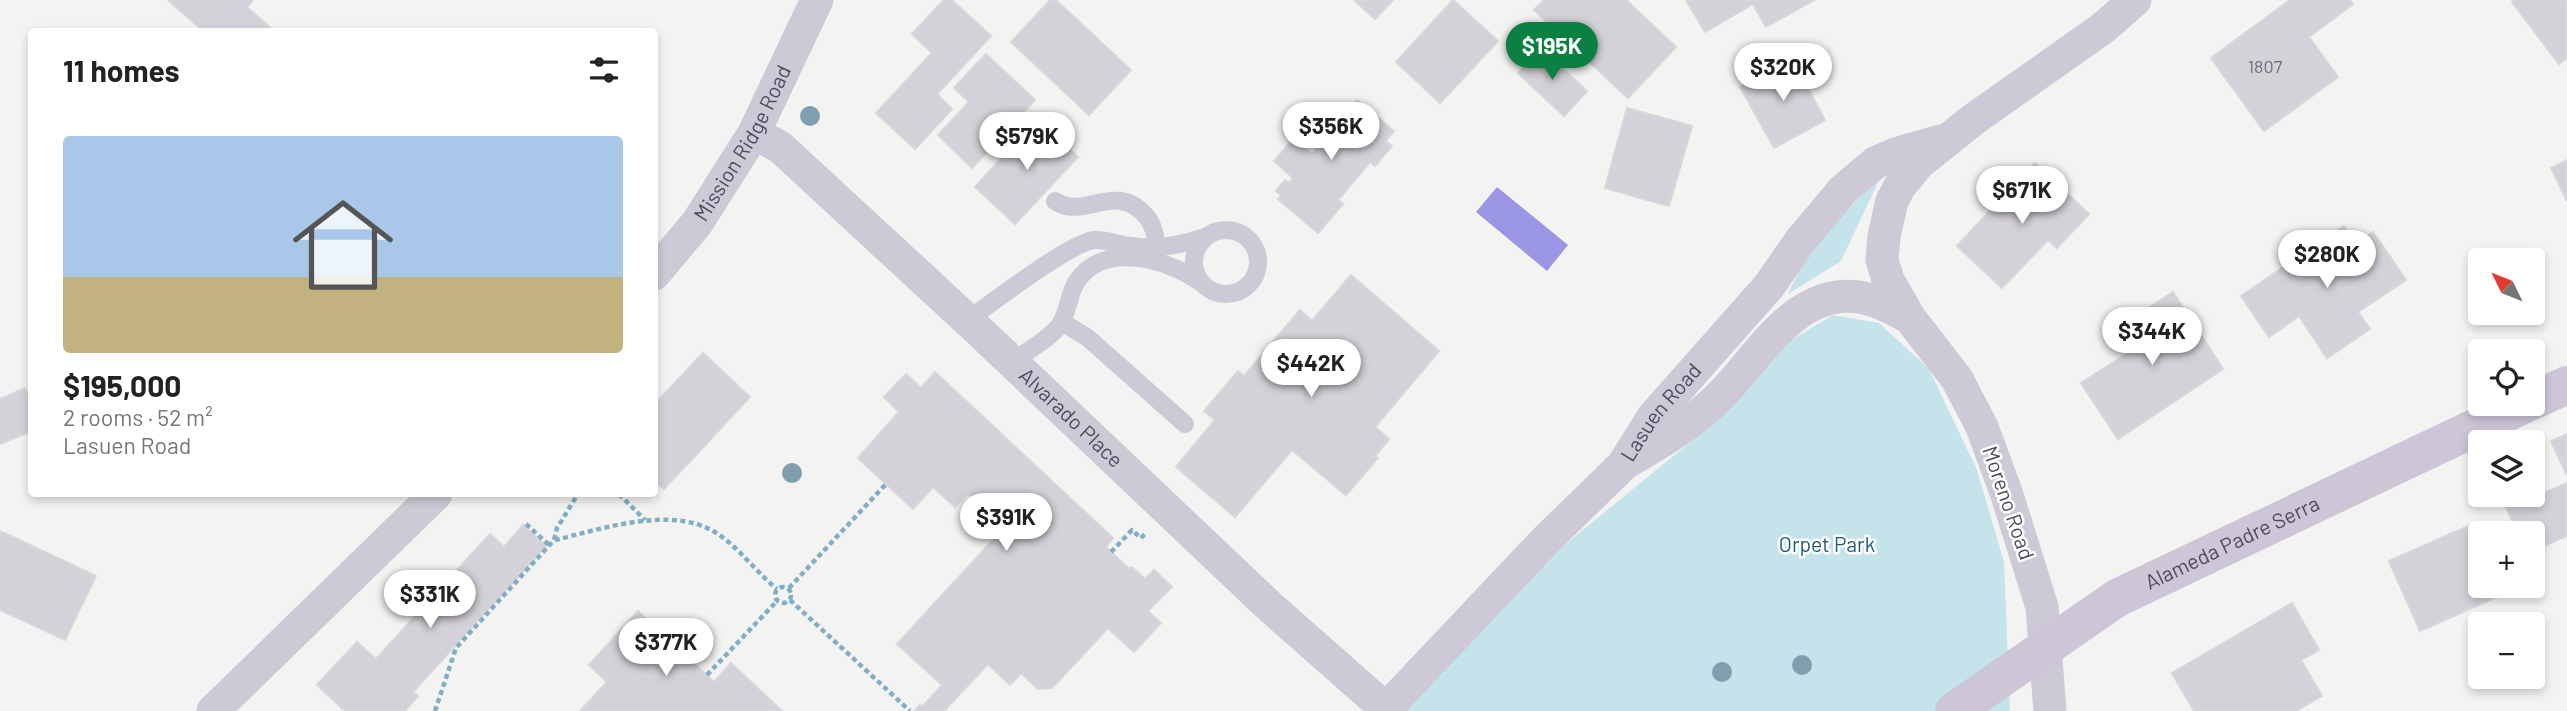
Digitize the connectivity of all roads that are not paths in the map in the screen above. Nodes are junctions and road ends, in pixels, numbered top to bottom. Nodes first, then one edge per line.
1 (817, 0) edge
2 (2135, 0) edge
3 (754, 133) junction
4 (1947, 139) junction
5 (1055, 201) dead end
6 (1205, 237) junction
7 (1155, 254) junction
8 (658, 269) edge
9 (1200, 282) junction
10 (1909, 317) junction
11 (968, 320) junction
12 (1062, 322) junction
13 (1012, 362) junction
14 (2567, 385) edge
15 (2545, 395) edge
16 (2499, 416) edge
17 (1185, 424) dead end
18 (1623, 465) junction
19 (433, 497) edge
20 (2045, 648) junction
21 (227, 707) edge
22 (1385, 710) edge
23 (1954, 711) edge
24 (2050, 711) edge

1 - 3 street, Mission Ridge Road
2 - 4 street, Lasuen Road
3 - 8 street, Mission Ridge Road
3 - 11 street, Alvarado Place
4 - 10 street, Lasuen Road
4 - 18 street, Lasuen Road
5 - 7 lane
6 - 7 lane
6 - 9 lane
6 - 9 lane
7 - 9 lane
7 - 11 lane
7 - 12 lane
10 - 18 street
10 - 20 street, Moreno Road
11 - 13 street, Alvarado Place
12 - 13 lane
12 - 17 lane
13 - 22 street, Alvarado Place
14 - 15 street
16 - 20 street, Alameda Padre Serra
18 - 22 street, Lasuen Road
19 - 21 street
20 - 23 street, Alameda Padre Serra
20 - 24 street, Moreno Road

